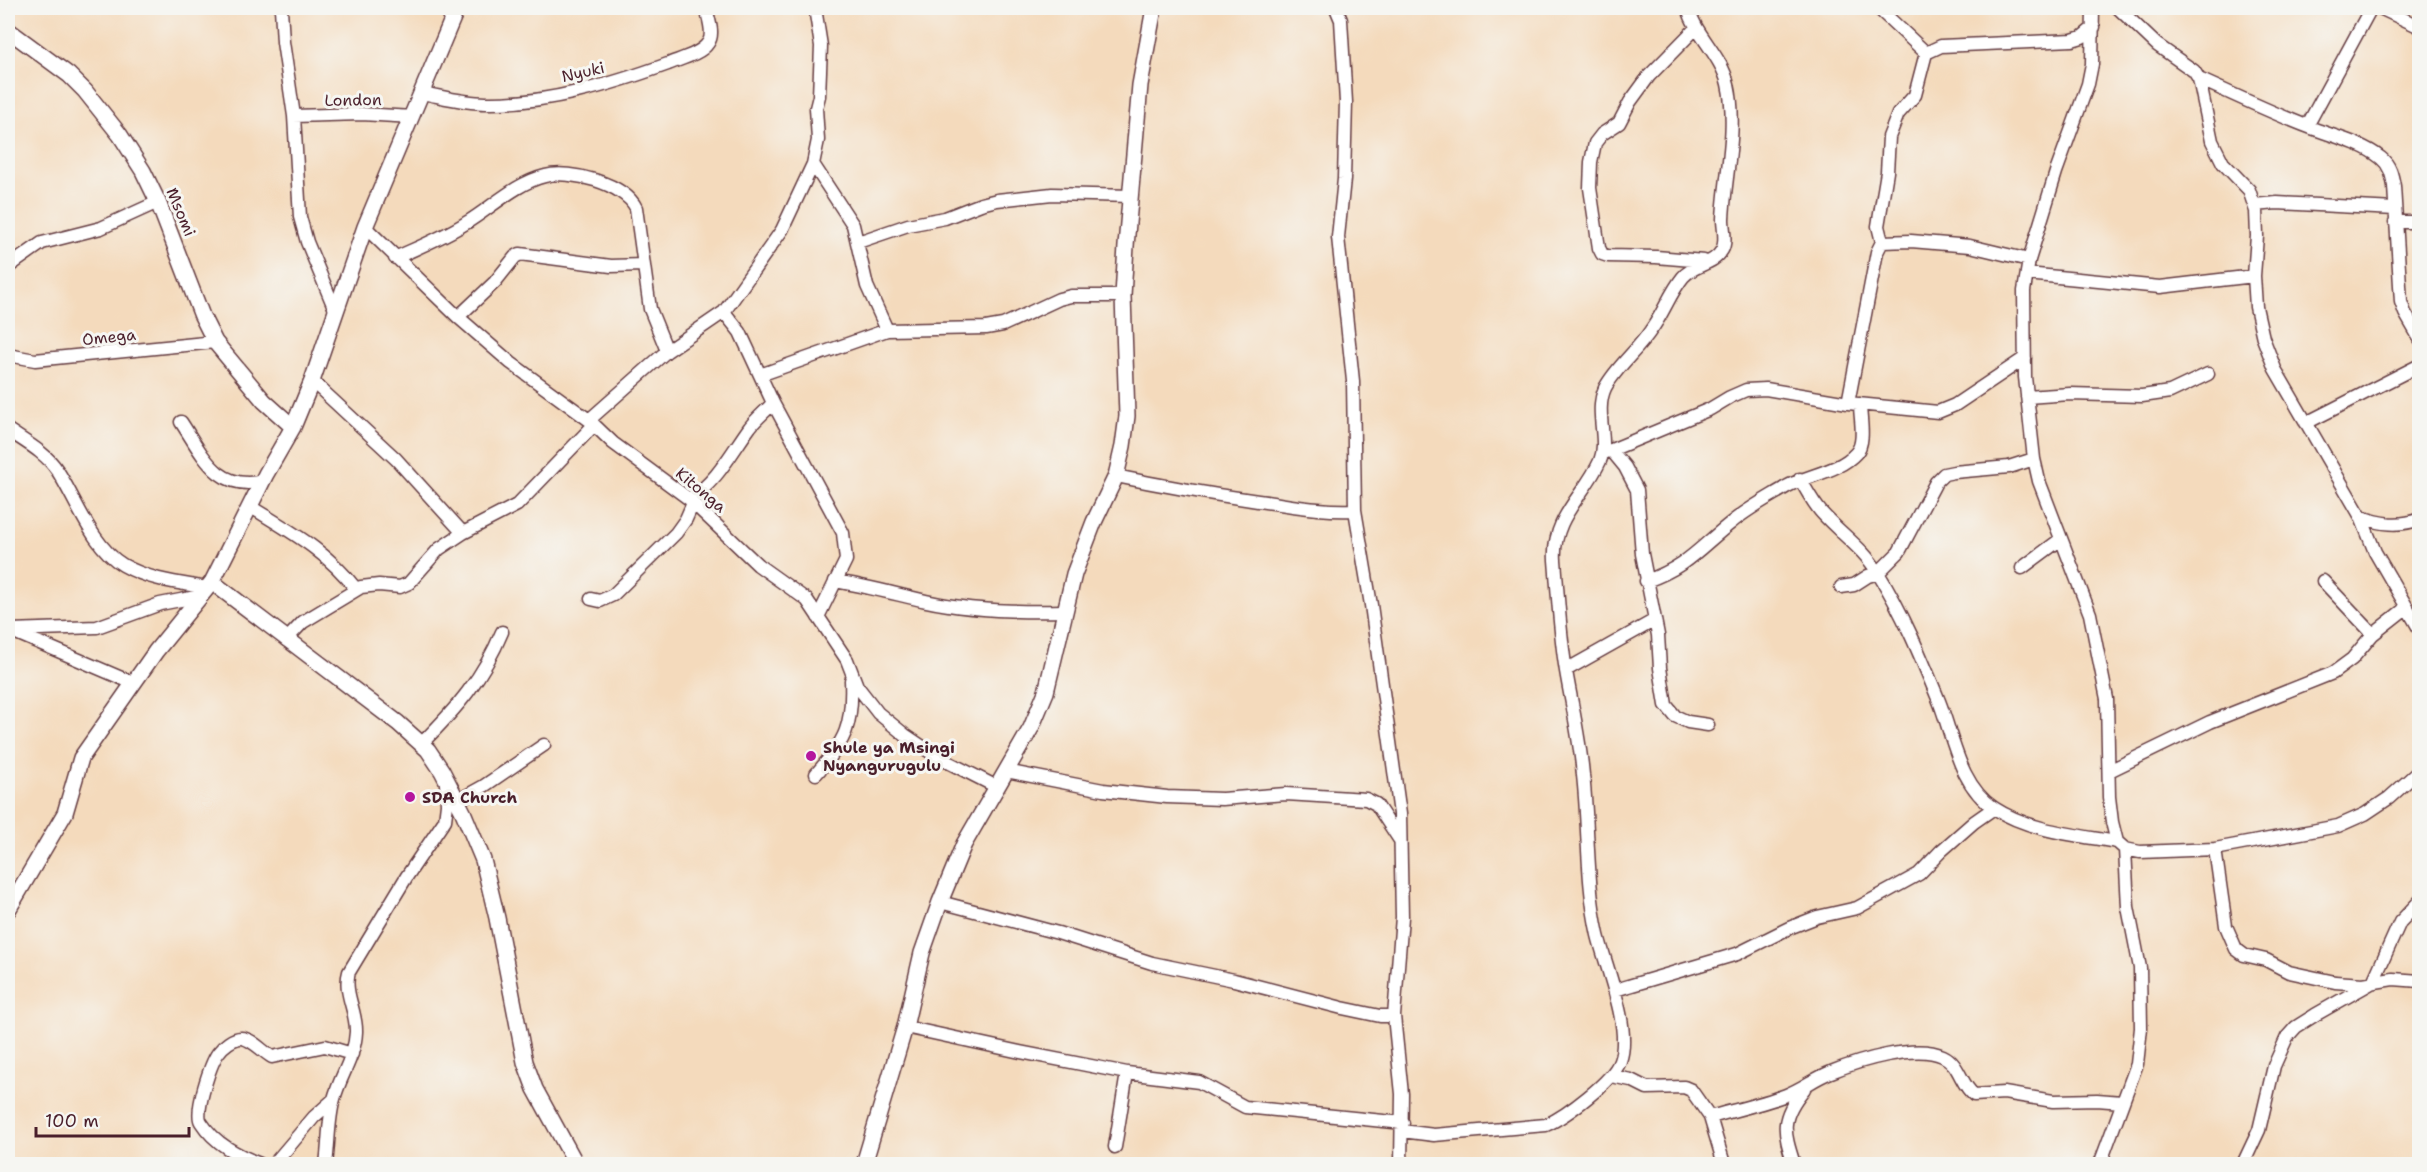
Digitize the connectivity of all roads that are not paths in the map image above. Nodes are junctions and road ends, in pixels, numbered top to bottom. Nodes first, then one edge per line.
1 (281, 8) edge
2 (457, 8) edge
3 (706, 8) edge
4 (815, 8) edge
5 (1154, 8) edge
6 (1336, 8) edge
7 (1688, 8) edge
8 (1878, 8) edge
9 (2093, 8) edge
10 (2118, 8) edge
11 (2371, 8) edge
12 (2380, 8) edge
13 (2094, 27) junction
14 (2420, 27) edge
15 (1696, 28) junction
16 (8, 30) edge
17 (1926, 53) junction
18 (2199, 79) junction
19 (422, 93) junction
20 (294, 116) junction
21 (412, 117) junction
22 (2307, 126) junction
23 (813, 164) junction
24 (1131, 196) junction
25 (158, 202) junction
26 (2254, 206) junction
27 (2395, 216) junction
28 (2420, 222) edge
29 (365, 227) junction
30 (858, 242) junction
31 (1882, 242) junction
32 (395, 258) junction
33 (2029, 260) junction
34 (1708, 262) junction
35 (643, 265) junction
36 (8, 267) edge
37 (2027, 274) junction
38 (2254, 276) junction
39 (1123, 296) junction
40 (336, 312) junction
41 (724, 312) junction
42 (458, 317) junction
43 (887, 330) junction
44 (2420, 339) edge
45 (215, 342) junction
46 (667, 351) junction
47 (8, 355) edge
48 (2025, 358) junction
49 (2420, 365) edge
50 (2208, 374) dead end
51 (760, 375) junction
52 (312, 381) junction
53 (2027, 397) junction
54 (773, 403) junction
55 (1854, 404) junction
56 (182, 422) dead end
57 (592, 423) junction
58 (2306, 423) junction
59 (293, 427) junction
60 (8, 429) edge
61 (1607, 452) junction
62 (2034, 459) junction
63 (1116, 476) junction
64 (1800, 479) junction
65 (263, 481) junction
66 (691, 501) junction
67 (251, 507) junction
68 (1355, 510) junction
69 (2361, 517) junction
70 (2420, 519) edge
71 (463, 533) junction
72 (2061, 539) junction
73 (2022, 568) dead end
74 (1878, 573) junction
75 (1646, 580) junction
76 (2323, 580) dead end
77 (836, 581) junction
78 (1841, 587) dead end
79 (207, 589) junction
80 (356, 589) junction
81 (591, 599) dead end
82 (2406, 608) junction
83 (1064, 611) junction
84 (818, 617) junction
85 (1655, 620) junction
86 (9, 630) edge
87 (2420, 630) edge
88 (502, 632) dead end
89 (2373, 634) junction
90 (286, 640) junction
91 (1566, 670) junction
92 (850, 673) junction
93 (133, 683) junction
94 (1708, 725) dead end
95 (422, 743) junction
96 (544, 745) dead end
97 (2420, 770) edge
98 (1006, 771) junction
99 (2109, 771) junction
100 (816, 774) dead end
101 (446, 779) junction
102 (997, 787) junction
103 (457, 801) junction
104 (1994, 808) junction
105 (1400, 840) junction
106 (2121, 845) junction
107 (2215, 849) junction
108 (2420, 901) edge
109 (940, 902) junction
110 (8, 910) edge
111 (2420, 981) edge
112 (2373, 982) junction
113 (1615, 990) junction
114 (1394, 1016) junction
115 (905, 1027) junction
116 (352, 1054) junction
117 (1127, 1073) junction
118 (1611, 1076) junction
119 (1804, 1089) junction
120 (333, 1100) junction
121 (2122, 1102) junction
122 (1710, 1117) junction
123 (1402, 1127) junction
124 (1115, 1147) dead end
125 (260, 1164) edge
126 (274, 1164) edge
127 (326, 1164) edge
128 (576, 1164) edge
129 (864, 1164) edge
130 (1401, 1164) edge
131 (1724, 1164) edge
132 (1794, 1164) edge
133 (2100, 1164) edge
134 (2243, 1164) edge

1 - 20 street
2 - 19 street
3 - 19 street, Nyuki
4 - 23 street
5 - 24 street
6 - 68 street
7 - 15 street
8 - 17 street
9 - 13 street
10 - 18 street
11 - 22 street
12 - 14 street
13 - 17 street
13 - 33 street
15 - 34 street
15 - 34 street
16 - 25 street, Msomi
17 - 31 street
18 - 22 street
18 - 26 street
19 - 21 street
20 - 21 street, London
20 - 40 street
21 - 29 street
22 - 27 street
23 - 30 street
23 - 41 street
24 - 30 street
24 - 39 street
25 - 36 street
25 - 45 street, Msomi
26 - 27 street
26 - 38 street
27 - 28 street
27 - 44 street
29 - 32 street, Kitonga
29 - 40 street
30 - 43 street
31 - 33 street
31 - 55 street
32 - 35 street
32 - 42 street, Kitonga
33 - 37 street
34 - 61 street
35 - 42 street
35 - 46 street
37 - 38 street
37 - 48 street
38 - 58 street
39 - 43 street
39 - 63 street
40 - 52 street
41 - 46 street
41 - 51 street
42 - 57 street, Kitonga
43 - 51 street
45 - 47 street, Omega
45 - 59 street, Msomi
46 - 57 street
48 - 53 street
48 - 55 street
49 - 58 street
50 - 53 street
51 - 54 street
52 - 59 street
52 - 71 street
53 - 62 street
54 - 66 street
54 - 77 street
55 - 61 street
55 - 64 street
56 - 65 street
57 - 66 street, Kitonga
57 - 71 street
58 - 69 street
59 - 65 street
60 - 79 street
61 - 75 street
61 - 91 street
62 - 72 street
62 - 74 street
63 - 68 street
63 - 83 street
64 - 74 street
64 - 75 street
65 - 67 street
66 - 81 street
66 - 84 street, Kitonga
67 - 79 street
67 - 80 street
68 - 105 street
69 - 70 street
69 - 82 street
71 - 80 street
72 - 73 street
72 - 99 street
74 - 78 street
74 - 104 street
75 - 85 street
76 - 89 street
77 - 83 street
77 - 84 street
79 - 86 street
79 - 90 street
79 - 93 street
80 - 90 street
82 - 87 street
82 - 89 street
83 - 98 street
84 - 92 street, Kitonga
85 - 91 street
85 - 94 street
86 - 93 street
88 - 95 street
89 - 99 street
90 - 95 street
91 - 113 street
92 - 100 street
92 - 102 street, Kitonga
93 - 110 street
95 - 101 street
96 - 103 street
97 - 107 street
98 - 102 street
98 - 105 street
99 - 106 street
101 - 103 street
101 - 116 street
102 - 109 street
103 - 128 street
104 - 106 street
104 - 113 street
105 - 114 street
106 - 107 street
106 - 121 street
107 - 112 street
108 - 112 street
109 - 114 street
109 - 115 street
111 - 112 street
112 - 134 street
113 - 118 street
114 - 123 street
115 - 117 street
115 - 129 street
116 - 120 street
116 - 125 street
117 - 123 street
117 - 124 street
118 - 122 street
118 - 123 street
119 - 121 street
119 - 122 street
119 - 132 street
120 - 126 street
120 - 127 street
121 - 133 street
122 - 131 street
123 - 130 street

